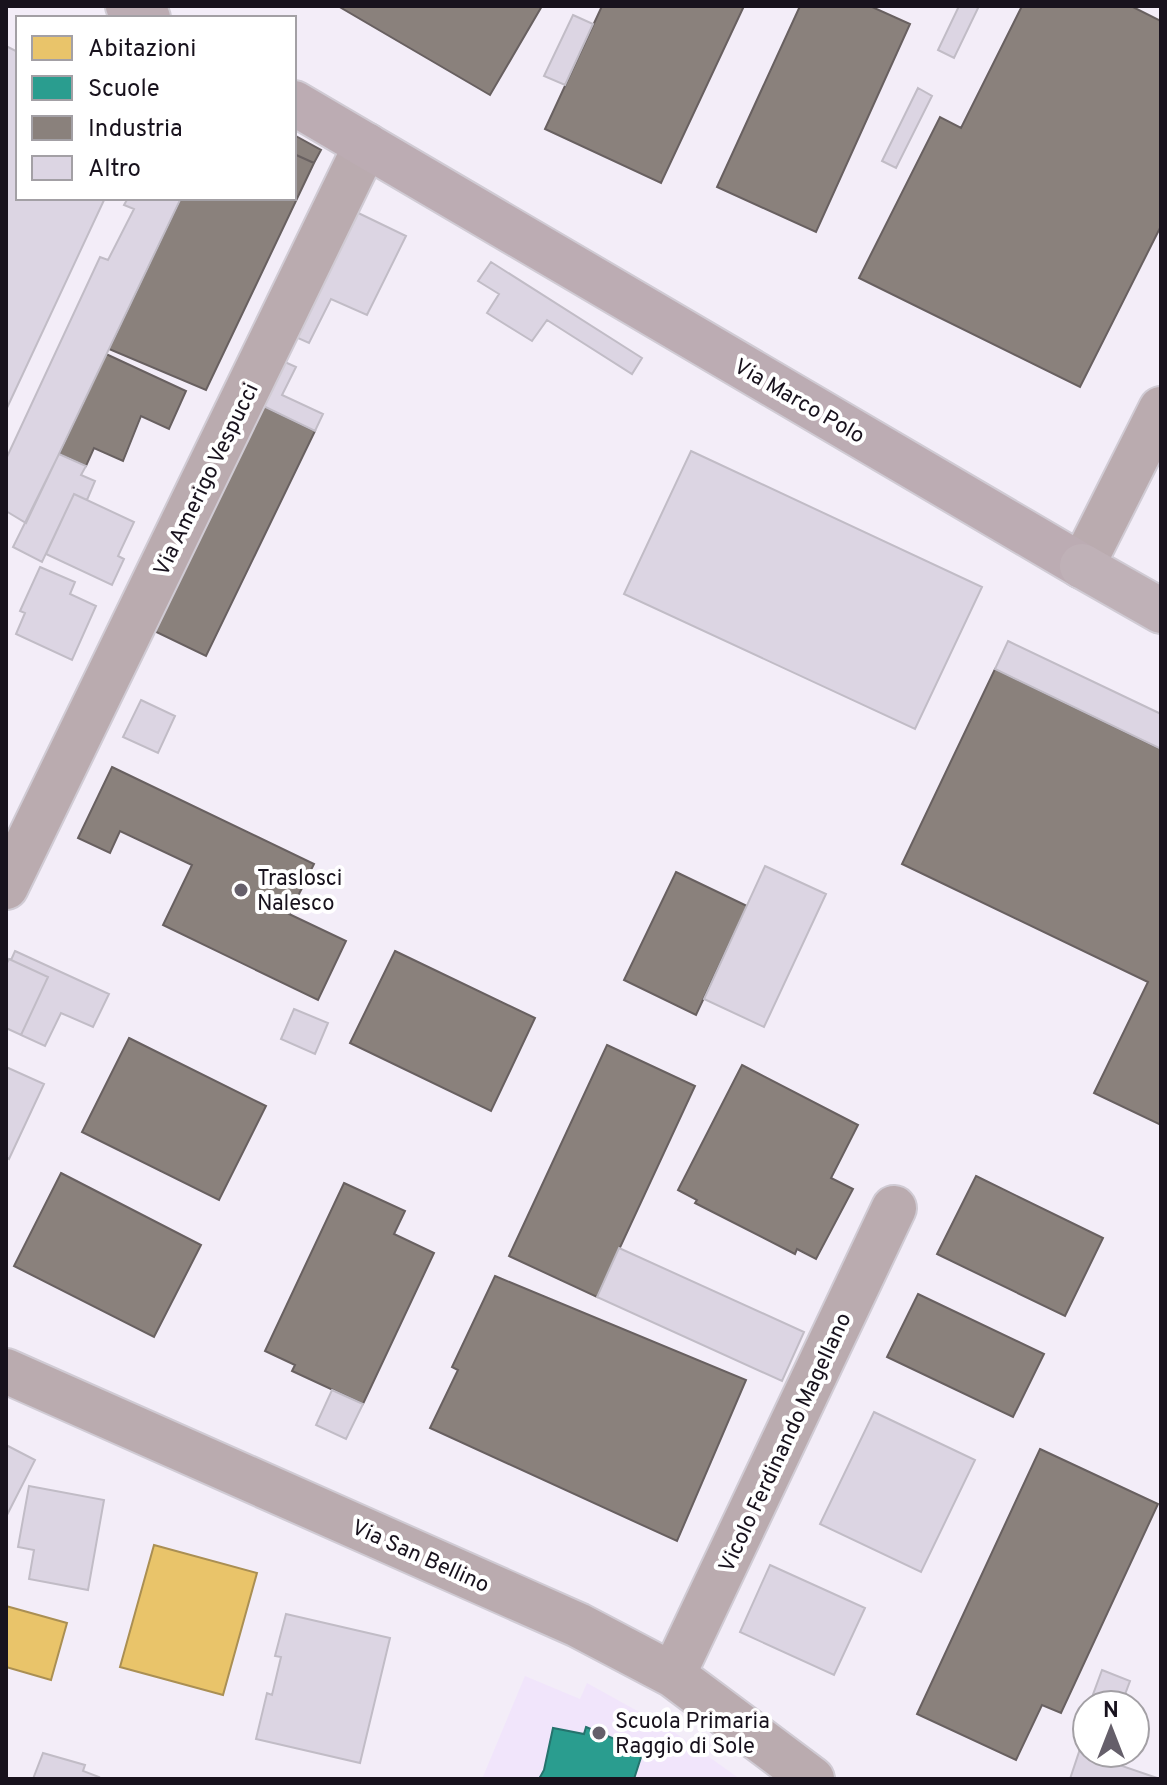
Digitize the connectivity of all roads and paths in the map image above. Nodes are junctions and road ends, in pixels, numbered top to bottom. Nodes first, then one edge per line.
1 (296, 104) edge
2 (366, 145) junction
3 (1161, 409) edge
4 (1082, 566) junction
5 (1161, 611) edge
6 (6, 887) edge
7 (894, 1208) dead end
8 (6, 1371) edge
9 (673, 1675) junction
10 (812, 1779) edge

1 - 2 main road
2 - 4 main road, Via Marco Polo
2 - 6 street, Via Amerigo Vespucci
3 - 4 street
4 - 5 highway
7 - 9 street, Vicolo Ferdinando Magellano
8 - 9 street, Via San Bellino
9 - 10 street, Via San Bellino

